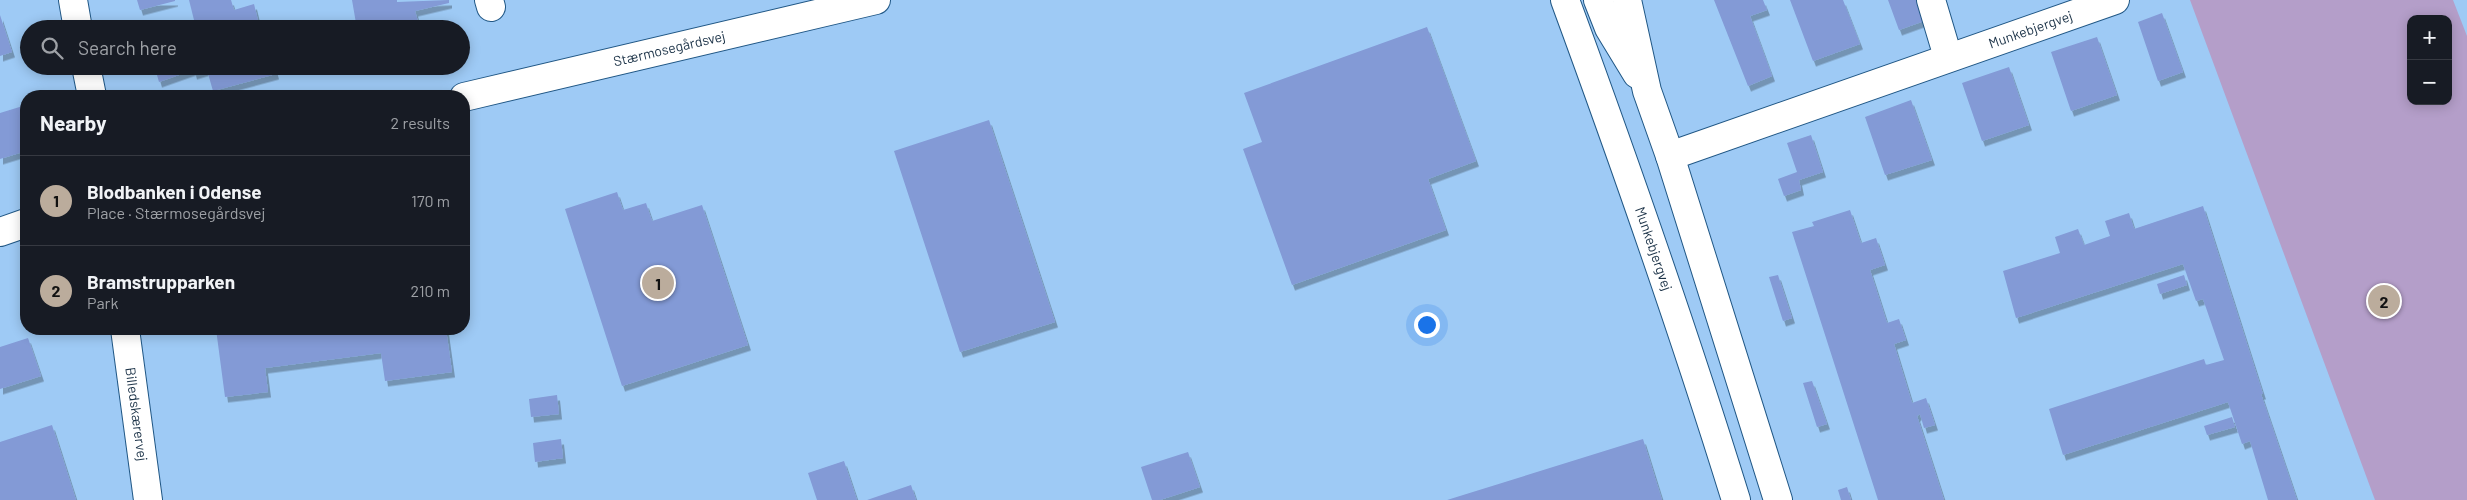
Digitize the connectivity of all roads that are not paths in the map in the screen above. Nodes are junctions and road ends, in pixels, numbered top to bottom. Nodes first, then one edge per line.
1 (73, 0) edge
2 (876, 0) edge
3 (1566, 0) edge
4 (1598, 0) edge
5 (1627, 0) edge
6 (1931, 0) edge
7 (2115, 0) edge
8 (76, 20) edge
9 (1948, 57) junction
10 (88, 75) edge
11 (91, 90) edge
12 (1647, 91) junction
13 (470, 96) edge
14 (1670, 156) junction
15 (20, 226) edge
16 (0, 232) edge
17 (126, 335) edge
18 (148, 500) edge
19 (1736, 500) edge
20 (1778, 500) edge

1 - 8 street
2 - 13 street, Stærmosegårdsvej
3 - 19 street, Munkebjergvej
4 - 12 street
5 - 12 street
6 - 9 street
7 - 9 street, Munkebjergvej
9 - 14 street, Munkebjergvej
10 - 11 street
12 - 14 street
14 - 20 street
15 - 16 street
17 - 18 street, Billedskærervej

